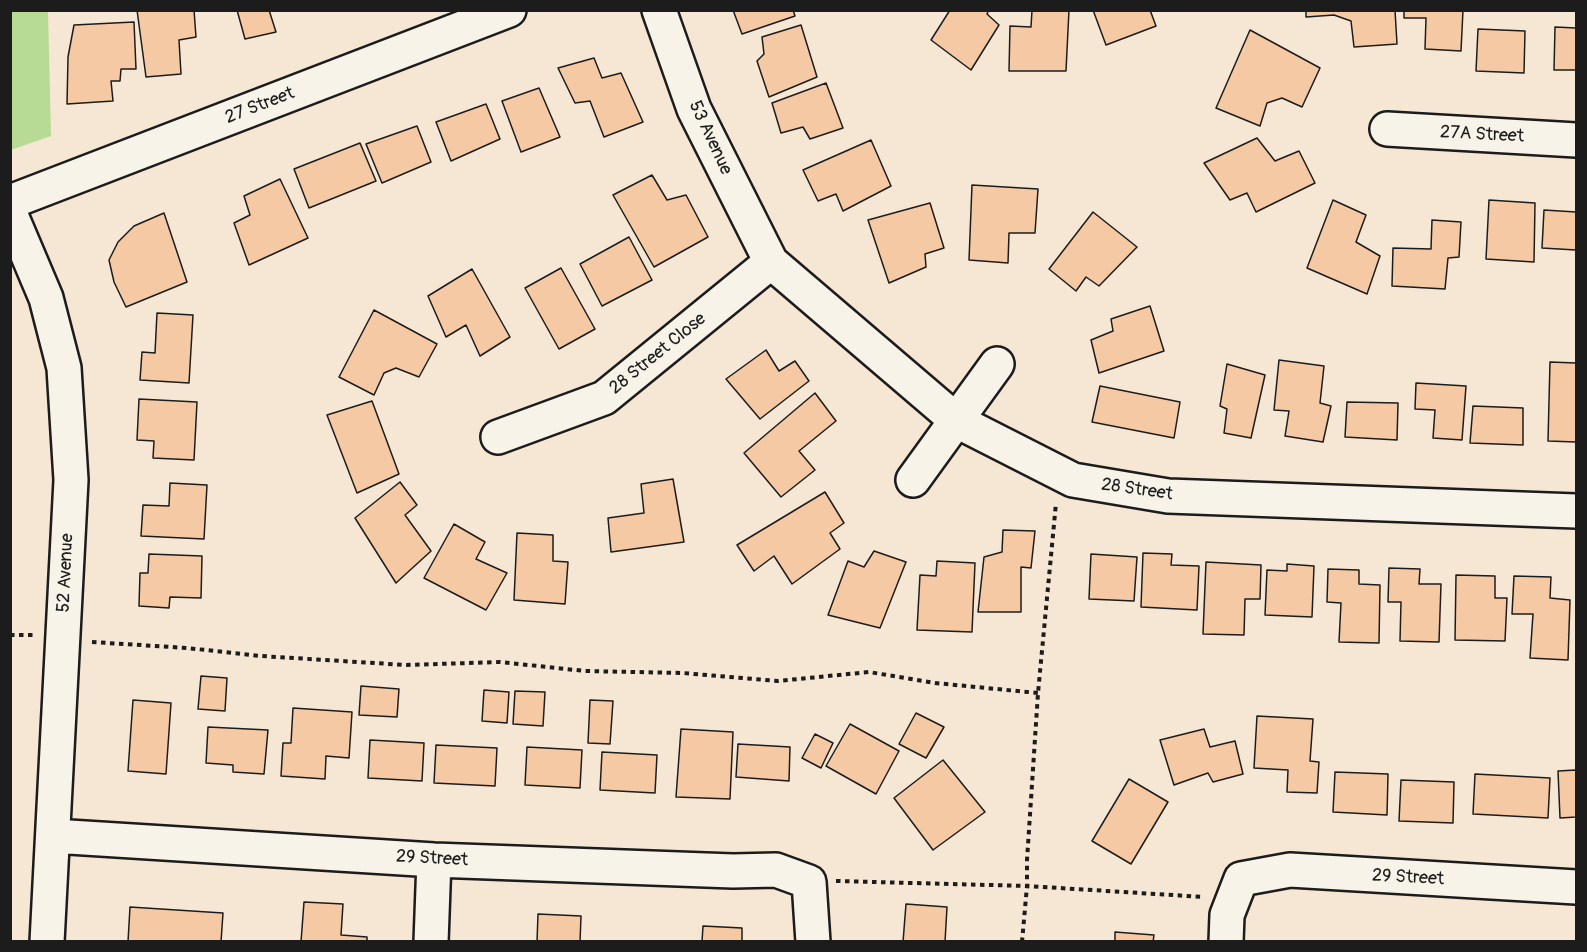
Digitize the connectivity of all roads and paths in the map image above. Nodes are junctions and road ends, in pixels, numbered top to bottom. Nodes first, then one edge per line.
1 (509, 10) edge
2 (659, 10) edge
3 (1387, 129) dead end
4 (1576, 140) edge
5 (10, 202) edge
6 (10, 213) edge
7 (771, 262) junction
8 (997, 364) dead end
9 (957, 421) junction
10 (498, 437) dead end
11 (913, 480) dead end
12 (1054, 508) dead end
13 (1576, 511) edge
14 (10, 635) edge
15 (37, 636) dead end
16 (93, 642) dead end
17 (1038, 693) junction
18 (53, 836) junction
19 (435, 860) junction
20 (809, 882) junction
21 (1028, 886) junction
22 (1576, 886) edge
23 (1180, 895) dead end
24 (47, 942) edge
25 (431, 942) edge
26 (813, 942) edge
27 (1022, 942) edge
28 (1226, 942) edge

1 - 5 street, 27 Street
2 - 7 street, 53 Avenue
3 - 4 street, 27A Street
6 - 18 street, 52 Avenue
7 - 9 street, 28 Street
7 - 10 street, 28 Street Close
8 - 9 street
9 - 11 street
9 - 13 street, 28 Street
12 - 17 path
14 - 15 path
16 - 17 path
17 - 21 path
18 - 19 street, 29 Street
18 - 24 street, 52 Avenue
19 - 20 street, 29 Street
19 - 25 street
20 - 21 path
20 - 26 street
21 - 23 path
21 - 27 path
22 - 28 street, 29 Street

